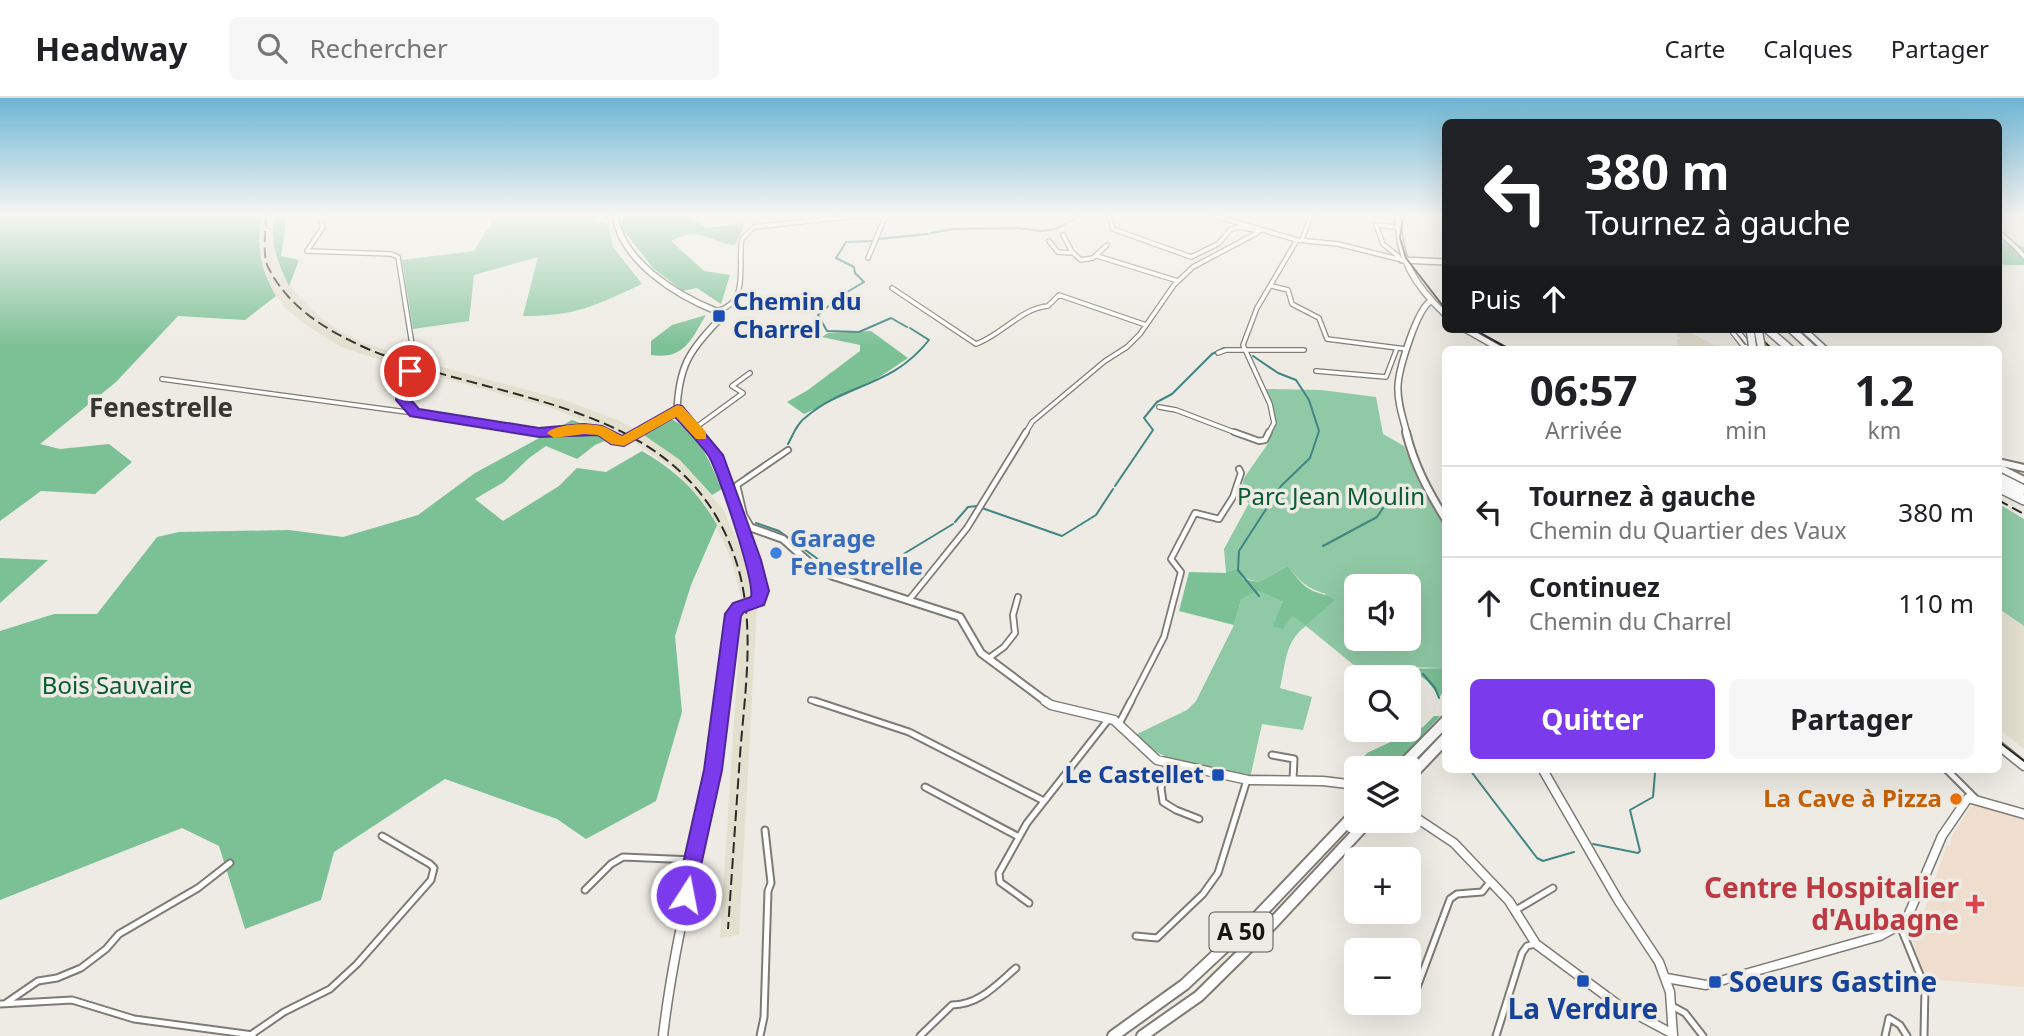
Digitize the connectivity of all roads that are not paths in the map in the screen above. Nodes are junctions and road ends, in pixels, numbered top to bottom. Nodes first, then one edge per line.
1 (398, 259) edge
2 (640, 259) edge
3 (743, 259) edge
4 (1106, 259) edge
5 (1205, 259) edge
6 (1286, 259) edge
7 (1397, 259) edge
8 (1402, 260) junction
9 (1442, 262) edge
10 (1178, 282) junction
11 (1272, 286) junction
12 (892, 289) dead end
13 (1431, 301) junction
14 (716, 311) junction
15 (1442, 311) edge
16 (1146, 325) junction
17 (1472, 333) edge
18 (1772, 333) edge
19 (1795, 333) edge
20 (1808, 333) edge
21 (1496, 346) edge
22 (1786, 346) edge
23 (1810, 346) edge
24 (1822, 346) edge
25 (1397, 348) junction
26 (1406, 349) junction
27 (1304, 350) dead end
28 (1246, 351) junction
29 (1217, 353) dead end
30 (414, 357) tunnel mouth
31 (410, 371) tunnel mouth
32 (1317, 371) dead end
33 (750, 373) dead end
34 (1388, 376) junction
35 (1398, 378) junction
36 (162, 379) dead end
37 (1159, 407) dead end
38 (677, 410) junction
39 (415, 413) junction
40 (695, 428) junction
41 (788, 450) dead end
42 (2002, 468) edge
43 (2024, 468) edge
44 (1239, 469) dead end
45 (2002, 471) edge
46 (2002, 472) edge
47 (2024, 480) edge
48 (2002, 487) edge
49 (2024, 489) edge
50 (2024, 498) edge
51 (1442, 513) edge
52 (741, 524) junction
53 (751, 527) junction
54 (1018, 597) dead end
55 (909, 600) junction
56 (988, 659) junction
57 (811, 700) dead end
58 (1109, 718) junction
59 (1119, 724) junction
60 (1442, 725) edge
61 (1442, 742) edge
62 (2002, 748) edge
63 (1272, 755) dead end
64 (1412, 756) edge
65 (1168, 764) junction
66 (1421, 764) edge
67 (2024, 765) edge
68 (1545, 773) edge
69 (1950, 773) edge
70 (1248, 780) junction
71 (1293, 782) junction
72 (1344, 784) edge
73 (925, 787) dead end
74 (1976, 799) junction
75 (1044, 801) junction
76 (2024, 814) edge
77 (1199, 819) dead end
78 (1421, 821) edge
79 (1344, 826) edge
80 (765, 830) dead end
81 (1357, 833) edge
82 (382, 836) dead end
83 (1019, 837) junction
84 (693, 860) junction
85 (230, 863) dead end
86 (1491, 881) junction
87 (1553, 888) dead end
88 (585, 890) dead end
89 (1029, 903) dead end
90 (1515, 910) junction
91 (1900, 925) junction
92 (1136, 936) dead end
93 (1536, 944) junction
94 (1016, 968) dead end
95 (1421, 977) edge
96 (1666, 978) junction
97 (3, 1004) edge
98 (1671, 1006) junction
99 (253, 1035) edge
100 (1673, 1035) edge
101 (663, 1036) edge
102 (760, 1036) edge
103 (920, 1036) edge
104 (1113, 1036) edge
105 (1142, 1036) edge
106 (1496, 1036) edge
107 (1703, 1036) edge
108 (1885, 1036) edge
109 (1907, 1036) edge
110 (1924, 1036) edge

1 - 30 street
2 - 14 street
3 - 14 street
4 - 10 street
5 - 10 street
6 - 11 street
7 - 8 street
8 - 9 street
8 - 13 street
10 - 16 street
11 - 25 street
11 - 28 street
12 - 16 street
13 - 15 street
13 - 26 street
14 - 38 street
16 - 55 street
17 - 21 street
18 - 22 highway
19 - 23 highway
20 - 24 street
25 - 26 street
25 - 34 street
26 - 35 street
27 - 28 street
28 - 29 street
28 - 37 street
31 - 39 street
32 - 34 street
33 - 40 street
34 - 35 street
35 - 51 street
36 - 39 street
38 - 39 street, bridge
38 - 40 street
40 - 52 street
41 - 53 street
42 - 43 street
44 - 59 street
45 - 47 street
46 - 49 highway
48 - 50 highway
52 - 53 street
52 - 84 street
53 - 55 street
54 - 56 street
55 - 56 street
56 - 58 street
57 - 75 street
58 - 59 street
58 - 75 street
59 - 65 street
60 - 64 highway
61 - 66 highway
62 - 67 street
63 - 71 street
65 - 70 street
65 - 77 street
68 - 96 street
69 - 74 street
70 - 71 street
70 - 92 street
71 - 72 street
73 - 83 street
74 - 76 street
74 - 91 street
75 - 83 street
78 - 86 street
79 - 104 highway, A 50
80 - 102 street
81 - 105 highway, A 50
82 - 99 street
83 - 89 street
84 - 88 street
84 - 101 street
85 - 97 street
86 - 90 street
86 - 95 street
87 - 90 street
90 - 93 street
91 - 96 street
91 - 110 street
93 - 100 street
93 - 106 street
94 - 103 street
96 - 98 street
97 - 99 street
98 - 100 street
98 - 107 street
108 - 109 street

